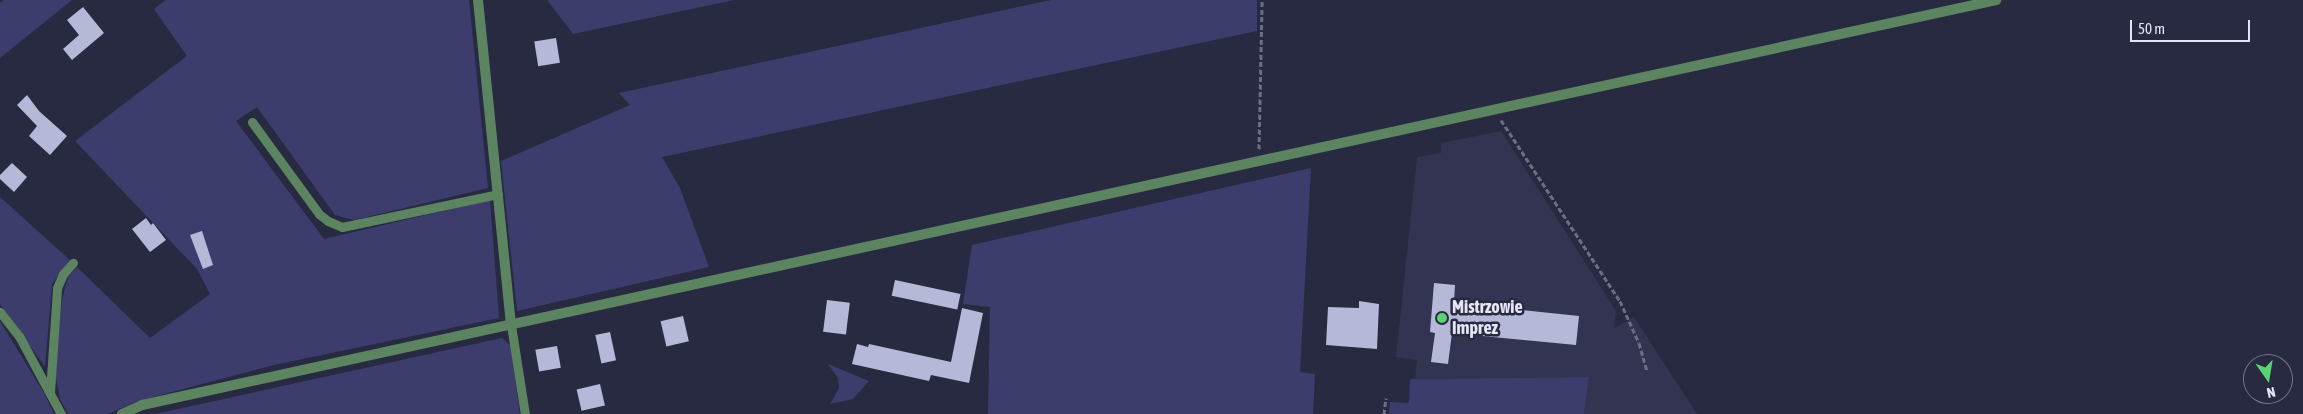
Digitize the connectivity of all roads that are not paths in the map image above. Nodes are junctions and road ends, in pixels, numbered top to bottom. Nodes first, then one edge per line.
1 (478, 0) edge
2 (1996, 0) edge
3 (252, 122) dead end
4 (498, 194) junction
5 (73, 263) dead end
6 (0, 312) edge
7 (511, 325) junction
8 (50, 392) junction
9 (61, 414) edge
10 (122, 414) edge
11 (525, 414) edge

1 - 4 street
2 - 7 street
3 - 4 lane
4 - 7 street
5 - 8 lane
6 - 8 lane
7 - 10 street
7 - 11 lane
8 - 9 lane

